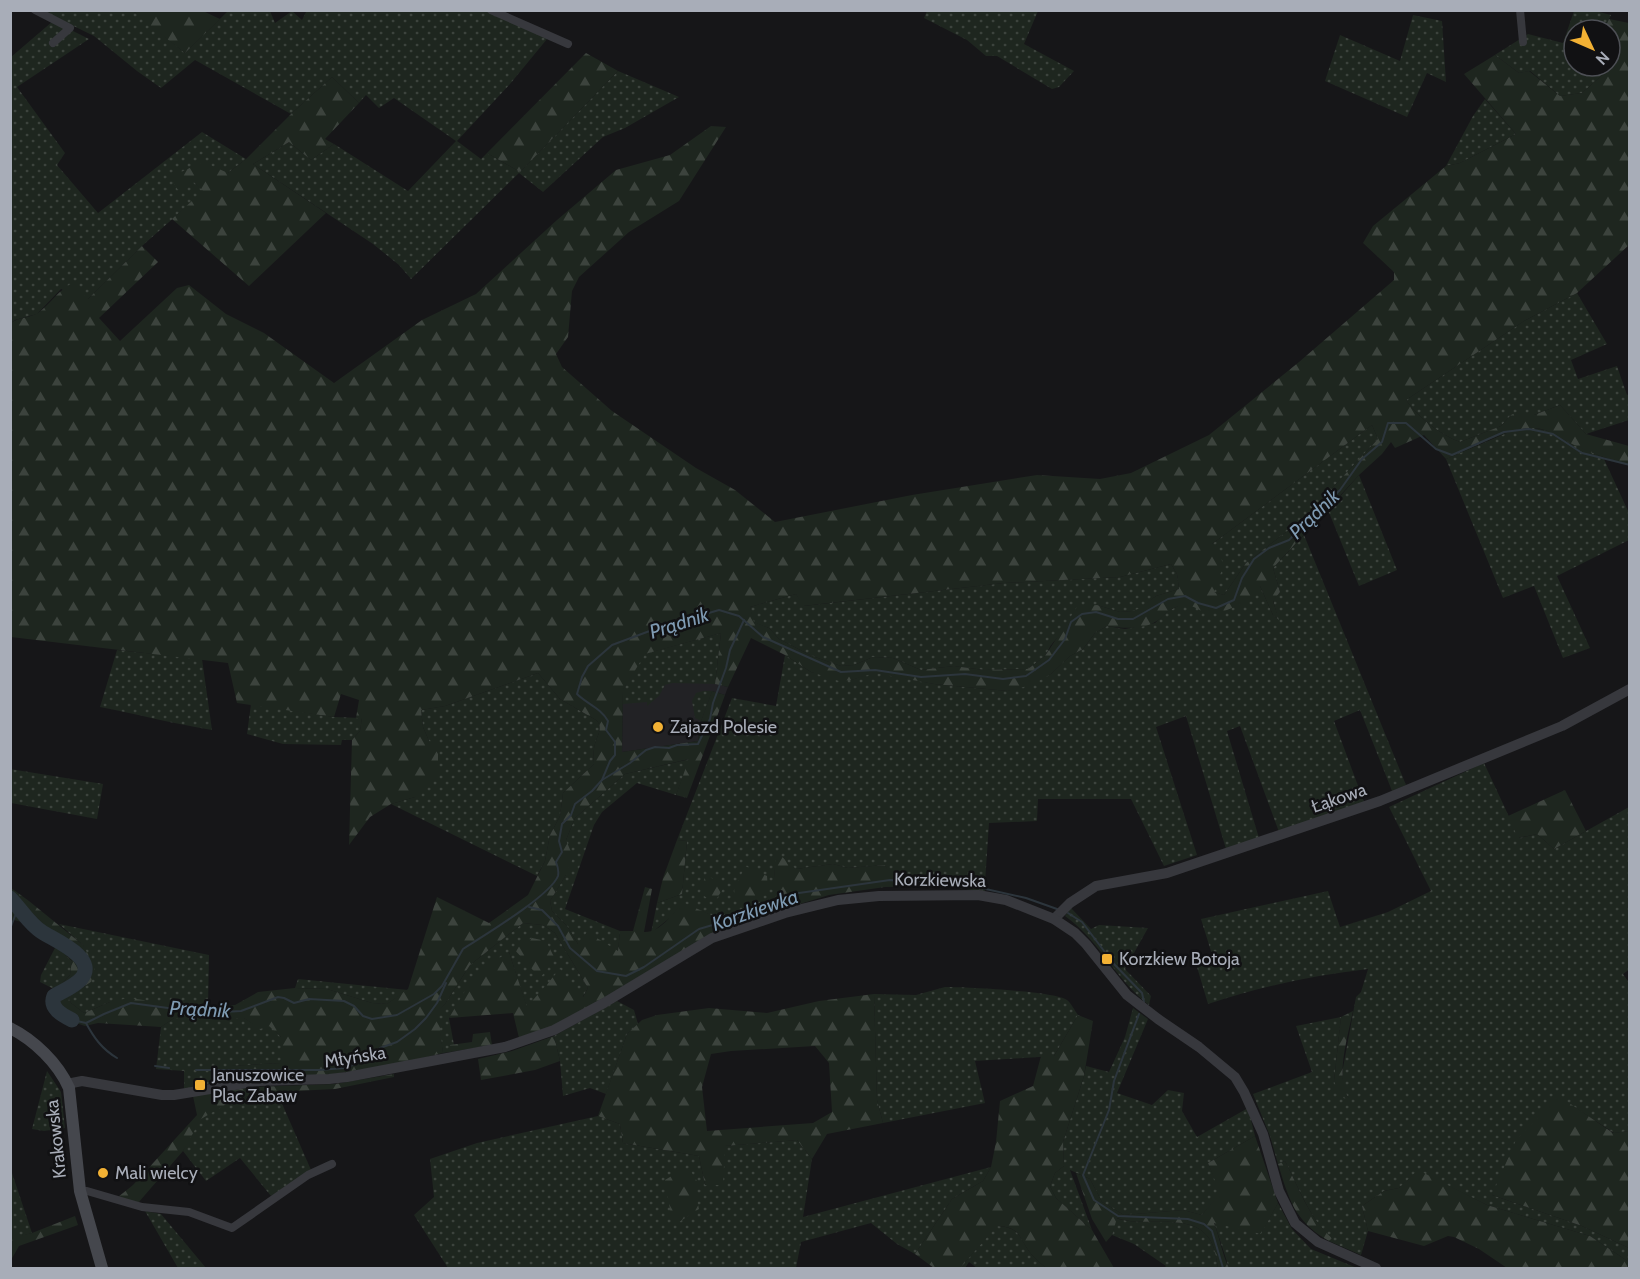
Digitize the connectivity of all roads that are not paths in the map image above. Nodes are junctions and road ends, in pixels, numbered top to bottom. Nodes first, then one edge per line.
1 (35, 10) edge
2 (491, 10) edge
3 (1520, 10) edge
4 (1522, 42) dead end
5 (53, 43) dead end
6 (568, 45) dead end
7 (1629, 689) edge
8 (1054, 919) junction
9 (604, 1003) joint
10 (10, 1028) edge
11 (67, 1084) junction
12 (332, 1164) dead end
13 (80, 1191) junction
14 (102, 1269) edge
15 (1376, 1269) edge

1 - 5 street
2 - 6 street
3 - 4 street
7 - 8 street, Łąkowa
8 - 9 street, Korzkiewska
8 - 15 street, Korzkiewska
9 - 11 street, Młyńska
10 - 11 main road, Krakowska
11 - 13 main road, Krakowska
12 - 13 street
13 - 14 main road, Krakowska

